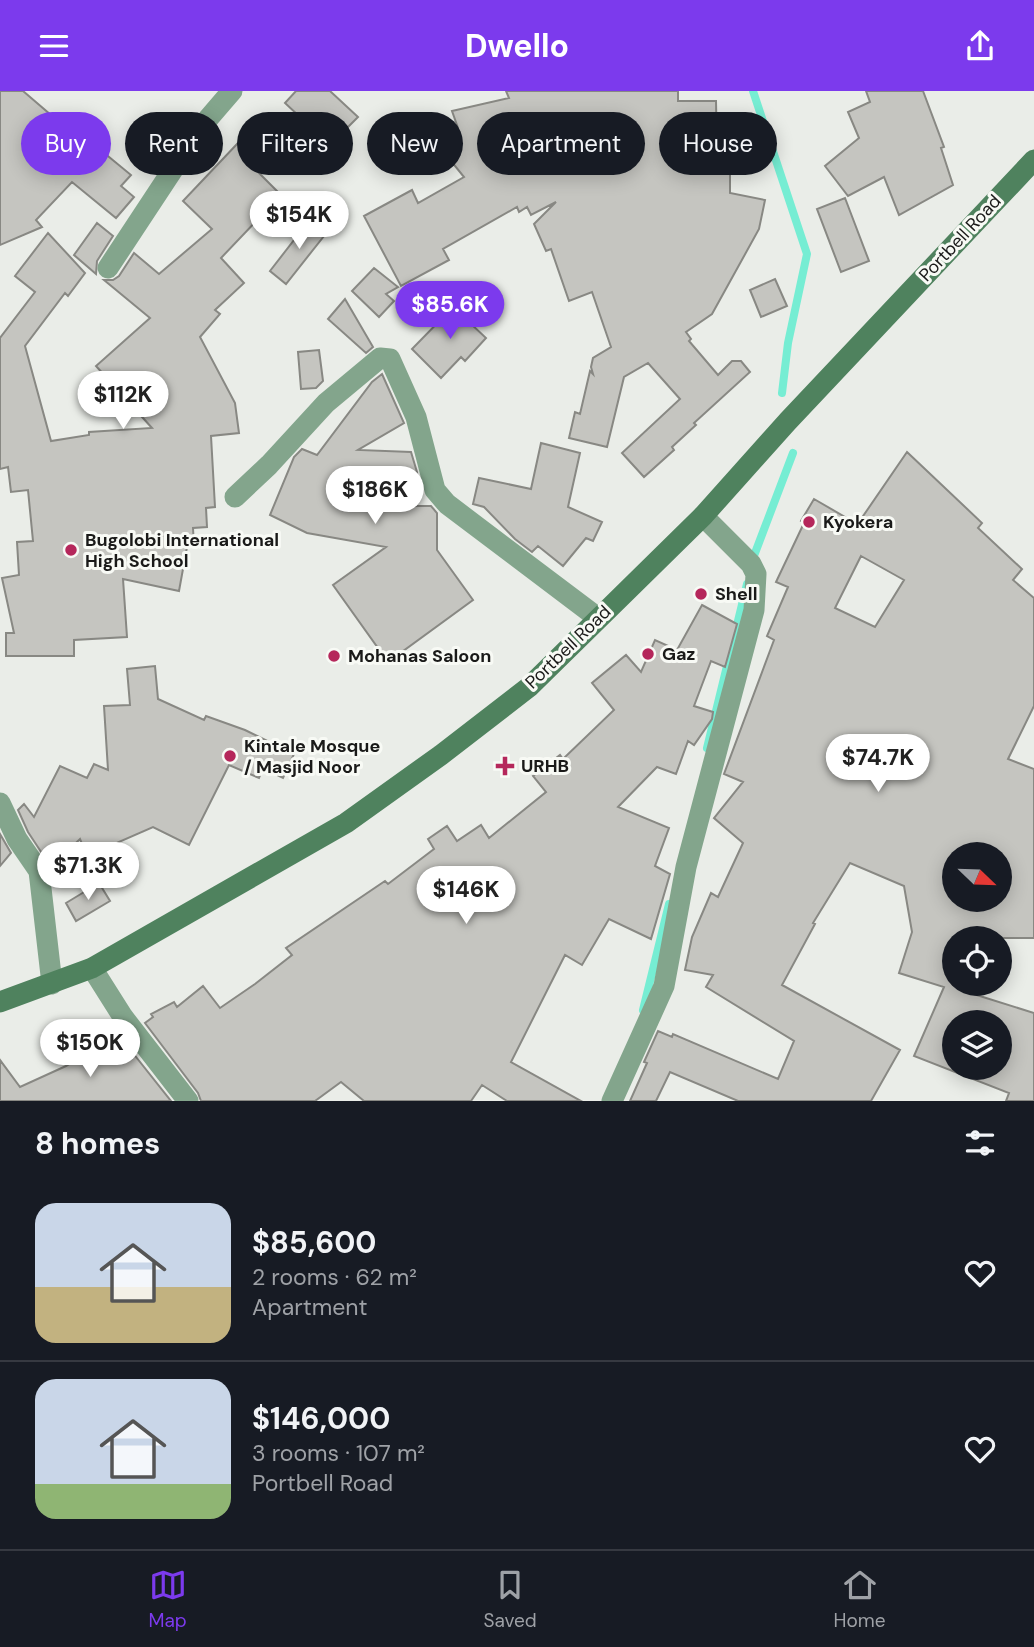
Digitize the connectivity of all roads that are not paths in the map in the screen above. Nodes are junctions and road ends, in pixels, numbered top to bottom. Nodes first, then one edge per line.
1 (232, 91) edge
2 (1034, 160) edge
3 (107, 268) dead end
4 (235, 497) dead end
5 (703, 516) junction
6 (598, 618) junction
7 (0, 803) edge
8 (92, 968) junction
9 (52, 984) junction
10 (0, 1002) edge
11 (188, 1101) edge
12 (612, 1101) edge

1 - 3 street
2 - 5 main road, Portbell Road
4 - 6 street
5 - 6 main road, Portbell Road
5 - 12 street
6 - 8 main road, Portbell Road
7 - 9 street
8 - 9 main road, Portbell Road
8 - 11 street
9 - 10 main road, Portbell Road

